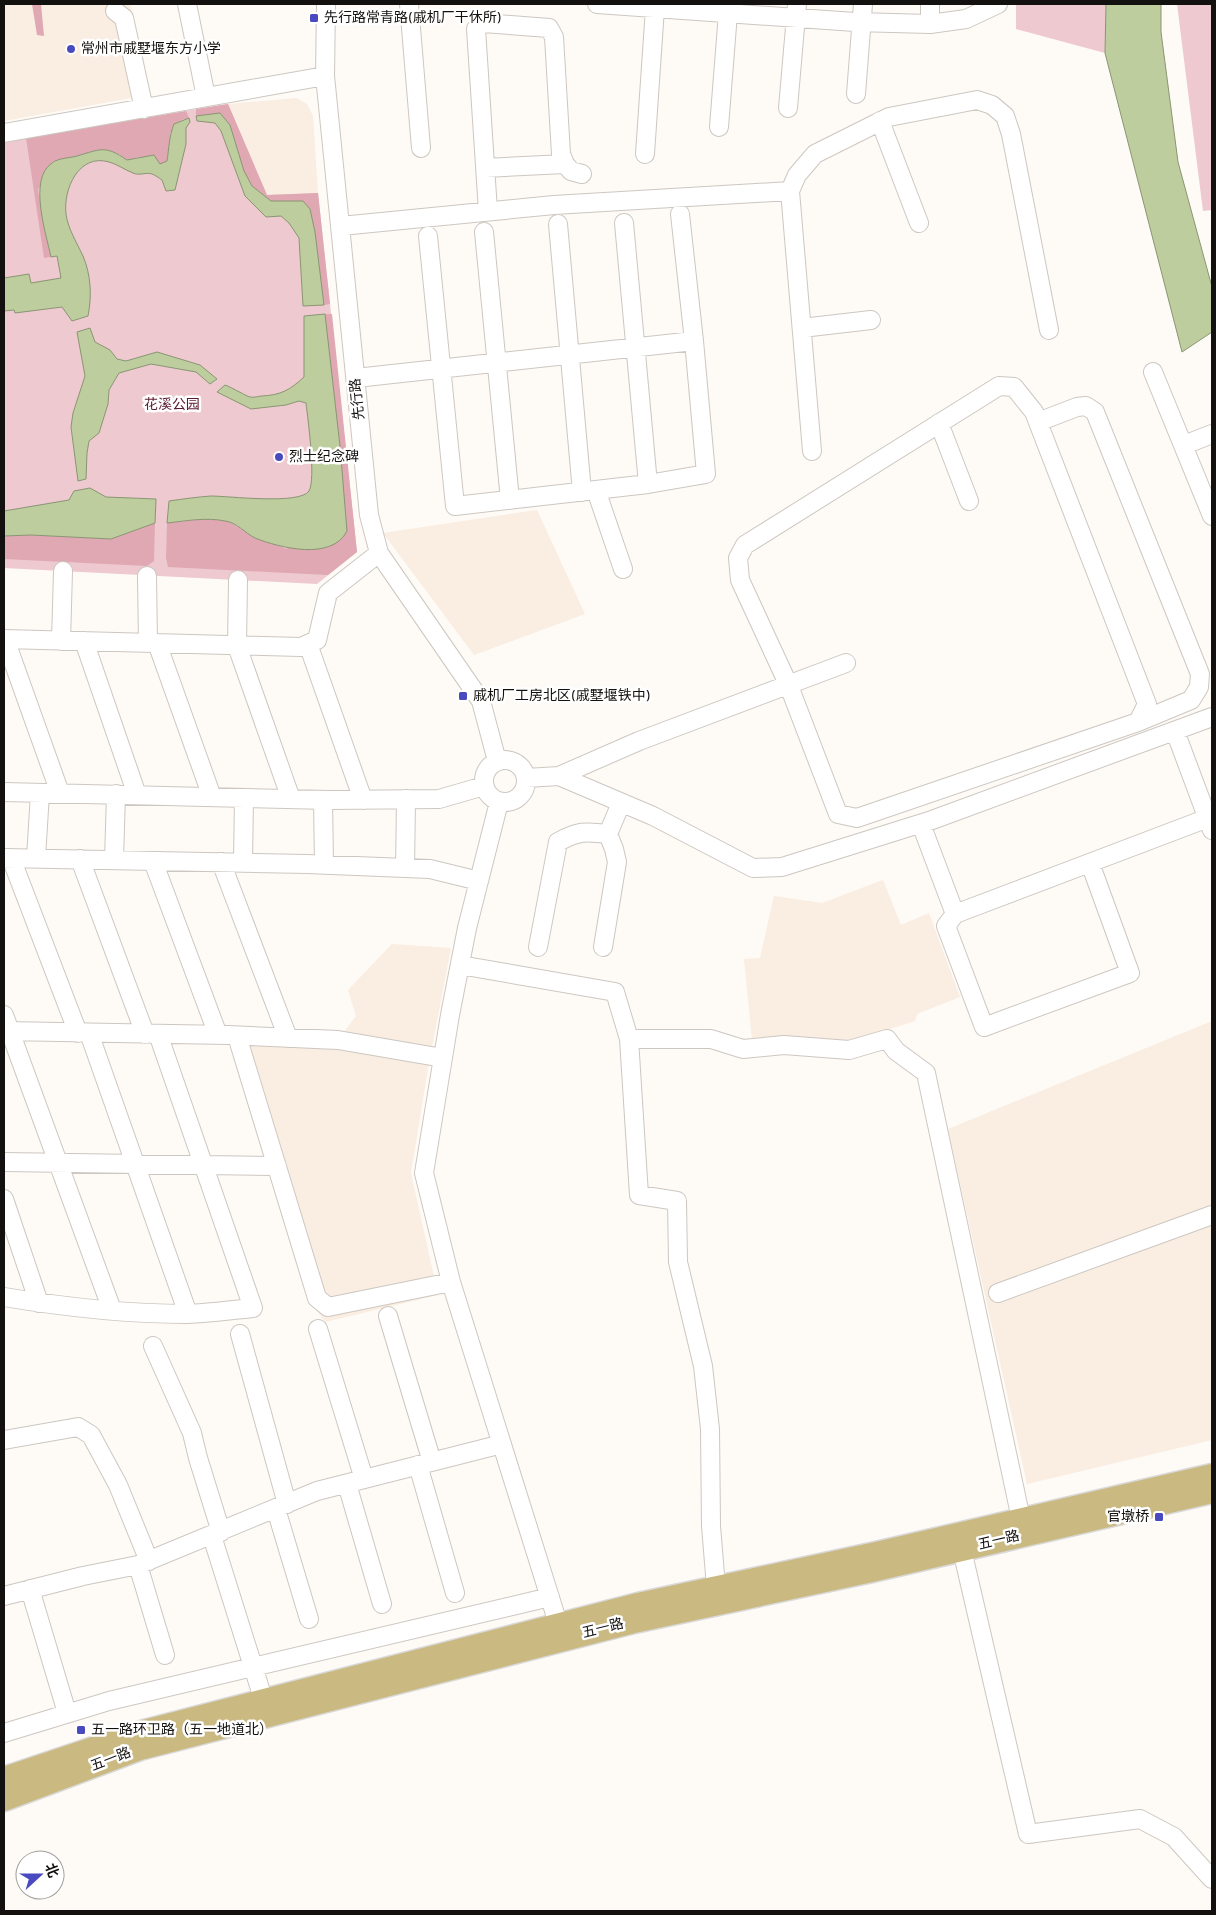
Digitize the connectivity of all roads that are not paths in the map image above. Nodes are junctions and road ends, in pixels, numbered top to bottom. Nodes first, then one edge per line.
1 (187, 4) edge
2 (326, 4) edge
3 (409, 4) edge
4 (597, 4) edge
5 (863, 4) edge
6 (930, 4) edge
7 (998, 4) edge
8 (655, 8) junction
9 (115, 11) dead end
10 (796, 11) edge
11 (728, 13) junction
12 (862, 22) junction
13 (930, 24) junction
14 (325, 76) junction
15 (856, 94) dead end
16 (206, 97) junction
17 (788, 108) dead end
18 (144, 109) junction
19 (880, 121) junction
20 (718, 127) dead end
21 (4, 133) edge
22 (421, 148) dead end
23 (645, 154) dead end
24 (565, 164) junction
25 (485, 168) junction
26 (582, 174) dead end
27 (790, 191) junction
28 (488, 212) junction
29 (680, 214) dead end
30 (624, 223) dead end
31 (919, 223) dead end
32 (558, 224) dead end
33 (340, 226) junction
34 (484, 232) dead end
35 (428, 236) dead end
36 (871, 320) dead end
37 (802, 328) junction
38 (1049, 330) dead end
39 (694, 341) junction
40 (636, 346) junction
41 (570, 354) junction
42 (496, 362) junction
43 (441, 368) junction
44 (1153, 372) dead end
45 (356, 378) junction
46 (1038, 422) junction
47 (939, 423) junction
48 (1212, 434) edge
49 (1184, 445) junction
50 (812, 451) dead end
51 (648, 484) junction
52 (589, 491) junction
53 (510, 500) junction
54 (969, 502) dead end
55 (1212, 516) edge
56 (379, 553) junction
57 (623, 569) dead end
58 (63, 571) dead end
59 (148, 576) dead end
60 (238, 580) dead end
61 (4, 639) edge
62 (61, 641) junction
63 (84, 642) junction
64 (152, 643) junction
65 (308, 644) junction
66 (237, 646) junction
67 (846, 664) dead end
68 (789, 686) junction
69 (1212, 717) edge
70 (1138, 722) junction
71 (1175, 730) junction
72 (497, 761) junction
73 (559, 776) junction
74 (526, 778) junction
75 (484, 786) junction
76 (5, 787) edge
77 (40, 793) junction
78 (60, 793) junction
79 (116, 794) junction
80 (137, 795) junction
81 (212, 797) junction
82 (244, 798) junction
83 (291, 799) junction
84 (406, 799) junction
85 (323, 800) junction
86 (363, 800) junction
87 (499, 802) junction
88 (621, 802) junction
89 (921, 824) junction
90 (1210, 824) edge
91 (608, 834) junction
92 (7, 858) edge
93 (36, 858) junction
94 (80, 859) junction
95 (114, 860) junction
96 (153, 861) junction
97 (221, 862) junction
98 (243, 862) junction
99 (1090, 863) junction
100 (324, 864) junction
101 (405, 868) junction
102 (479, 881) junction
103 (955, 914) junction
104 (538, 947) dead end
105 (603, 947) dead end
106 (460, 965) junction
107 (4, 1015) edge
108 (7, 1031) edge
109 (84, 1033) junction
110 (152, 1034) junction
111 (218, 1035) junction
112 (238, 1036) junction
113 (288, 1038) junction
114 (629, 1039) junction
115 (443, 1058) junction
116 (4, 1162) edge
117 (59, 1163) junction
118 (135, 1164) junction
119 (203, 1165) junction
120 (277, 1166) junction
121 (4, 1199) edge
122 (1212, 1216) edge
123 (451, 1282) junction
124 (998, 1293) dead end
125 (4, 1298) edge
126 (39, 1303) junction
127 (112, 1310) junction
128 (188, 1314) junction
129 (388, 1316) dead end
130 (318, 1329) dead end
131 (240, 1334) dead end
132 (153, 1346) dead end
133 (4, 1440) edge
134 (502, 1444) junction
135 (425, 1464) junction
136 (1212, 1474) edge
137 (355, 1482) junction
138 (1212, 1492) edge
139 (282, 1506) junction
140 (1021, 1519) junction
141 (217, 1534) junction
142 (962, 1550) junction
143 (144, 1563) junction
144 (716, 1587) junction
145 (30, 1589) junction
146 (456, 1593) dead end
147 (4, 1596) edge
148 (550, 1597) junction
149 (382, 1604) dead end
150 (309, 1619) dead end
151 (561, 1632) junction
152 (165, 1655) dead end
153 (253, 1667) junction
154 (266, 1708) junction
155 (67, 1714) junction
156 (4, 1733) edge
157 (4, 1778) edge
158 (4, 1800) edge
159 (1212, 1879) edge

1 - 16 street
2 - 14 street, 先行路
3 - 22 street
4 - 8 street
5 - 12 street
6 - 13 street
7 - 13 street
8 - 11 street
8 - 23 street
9 - 18 street
10 - 11 street
10 - 12 street
10 - 17 street
11 - 20 street
12 - 13 street
12 - 15 street
14 - 16 street
14 - 33 street, 先行路
16 - 18 street
18 - 21 street
19 - 27 street
19 - 31 street
19 - 38 street
24 - 25 street
24 - 25 street
24 - 26 street
25 - 28 street
27 - 28 street
27 - 37 street
28 - 33 street
29 - 39 street
30 - 40 street
32 - 41 street
33 - 45 street, 先行路
34 - 42 street
35 - 43 street
36 - 37 street
37 - 50 street
39 - 40 street
39 - 51 street
40 - 41 street
40 - 51 street
41 - 42 street
41 - 52 street
42 - 43 street
42 - 53 street
43 - 45 street
43 - 53 street
44 - 49 street
45 - 56 street, 先行路
46 - 47 street
46 - 70 street
46 - 70 street
47 - 54 street
47 - 68 street
48 - 49 street
49 - 55 street
51 - 52 street
52 - 53 street
52 - 57 street
56 - 65 street
56 - 72 street, 先行路
58 - 62 street
59 - 64 street
60 - 66 street
61 - 62 street
61 - 78 street
62 - 63 street
63 - 64 street
63 - 80 street
64 - 66 street
64 - 81 street
65 - 66 street
65 - 86 street
66 - 83 street
67 - 68 street
68 - 70 street
68 - 73 street
69 - 71 street
71 - 89 street
71 - 90 street
72 - 74 street
72 - 75 street
73 - 74 street
73 - 88 street
74 - 87 street
75 - 84 street
75 - 87 street
76 - 77 street
77 - 78 street
77 - 93 street
78 - 79 street
79 - 80 street
79 - 95 street
80 - 81 street
81 - 82 street
82 - 83 street
82 - 98 street
83 - 85 street
84 - 86 street
84 - 101 street
85 - 86 street
85 - 100 street
87 - 102 street
88 - 89 street
88 - 91 street
89 - 103 street
90 - 99 street
91 - 104 street
91 - 105 street
92 - 93 street
92 - 109 street
93 - 94 street
94 - 95 street
94 - 110 street
95 - 96 street
96 - 97 street
96 - 111 street
97 - 98 street
97 - 113 street
98 - 100 street
99 - 103 street
99 - 103 street
100 - 101 street
101 - 102 street
102 - 106 street
106 - 114 street
106 - 115 street
107 - 108 street
108 - 109 street
108 - 117 street
109 - 110 street
109 - 118 street
110 - 111 street
110 - 119 street
111 - 112 street
112 - 113 street
112 - 120 street
113 - 115 street
114 - 140 street
114 - 144 street
115 - 123 street
116 - 117 street
117 - 118 street
117 - 127 street
118 - 119 street
118 - 128 street
119 - 120 street
119 - 128 street
120 - 123 street
121 - 126 street
122 - 124 street
123 - 134 street
125 - 126 street
126 - 127 street
127 - 128 street
129 - 135 street
130 - 137 street
131 - 139 street
132 - 141 street
133 - 143 street
134 - 135 street
134 - 148 street
135 - 137 street
135 - 146 street
136 - 140 main road, 五一路
137 - 139 street
137 - 149 street
138 - 142 main road, 五一路
139 - 141 street
139 - 150 street
140 - 144 main road, 五一路
141 - 143 street
141 - 153 street
142 - 151 main road, 五一路
142 - 159 street
143 - 145 street
143 - 152 street
144 - 151 main road, 五一路
145 - 147 street
145 - 155 street
148 - 151 street
148 - 153 street
151 - 154 main road, 五一路
153 - 154 street
153 - 155 street
154 - 157 main road, 五一路
154 - 158 main road, 五一路
155 - 156 street

